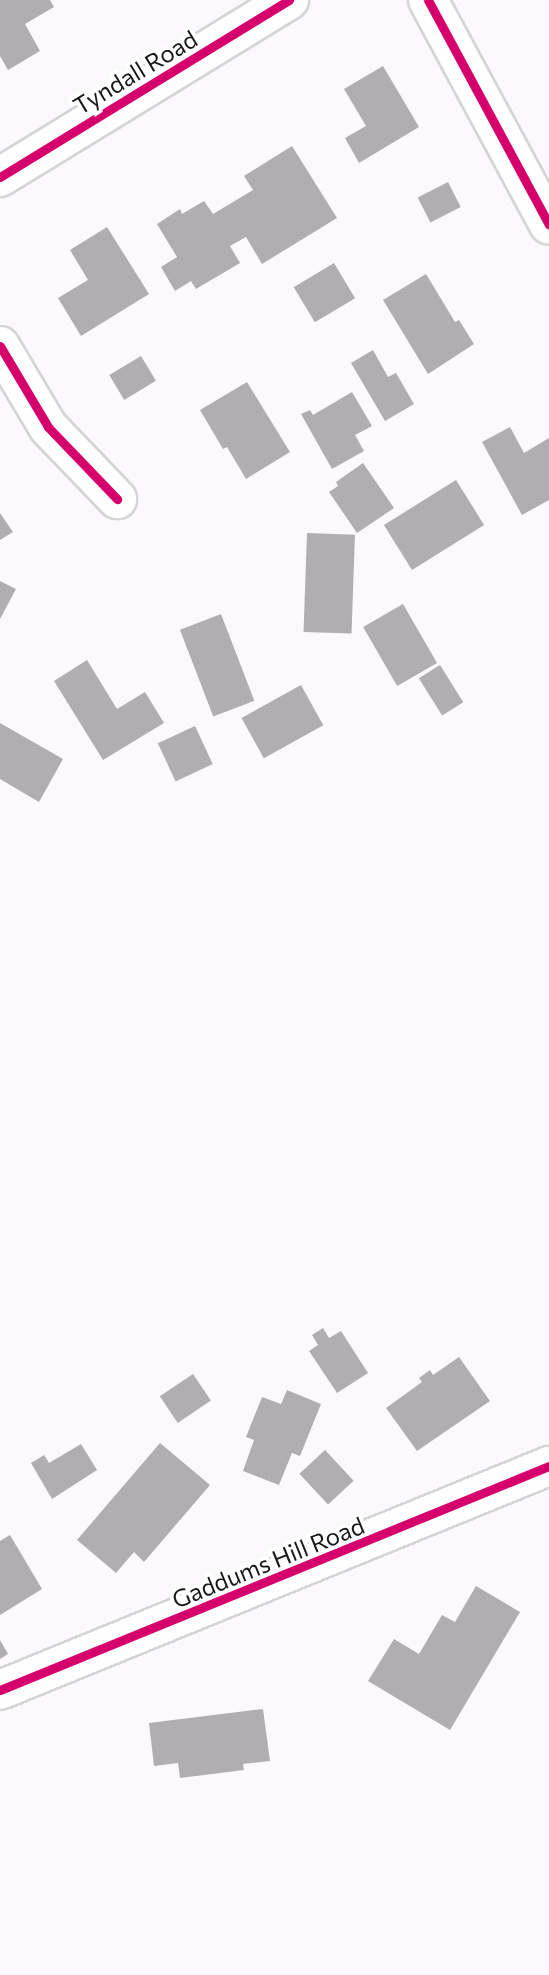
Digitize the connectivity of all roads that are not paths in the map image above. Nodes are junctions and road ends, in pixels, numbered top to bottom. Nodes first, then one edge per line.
1 (289, 0) edge
2 (428, 0) edge
3 (0, 177) edge
4 (549, 225) edge
5 (0, 346) edge
6 (117, 499) dead end
7 (549, 1466) edge
8 (0, 1690) edge

1 - 3 street, Tyndall Road
2 - 4 street
5 - 6 street
7 - 8 street, Gaddums Hill Road

